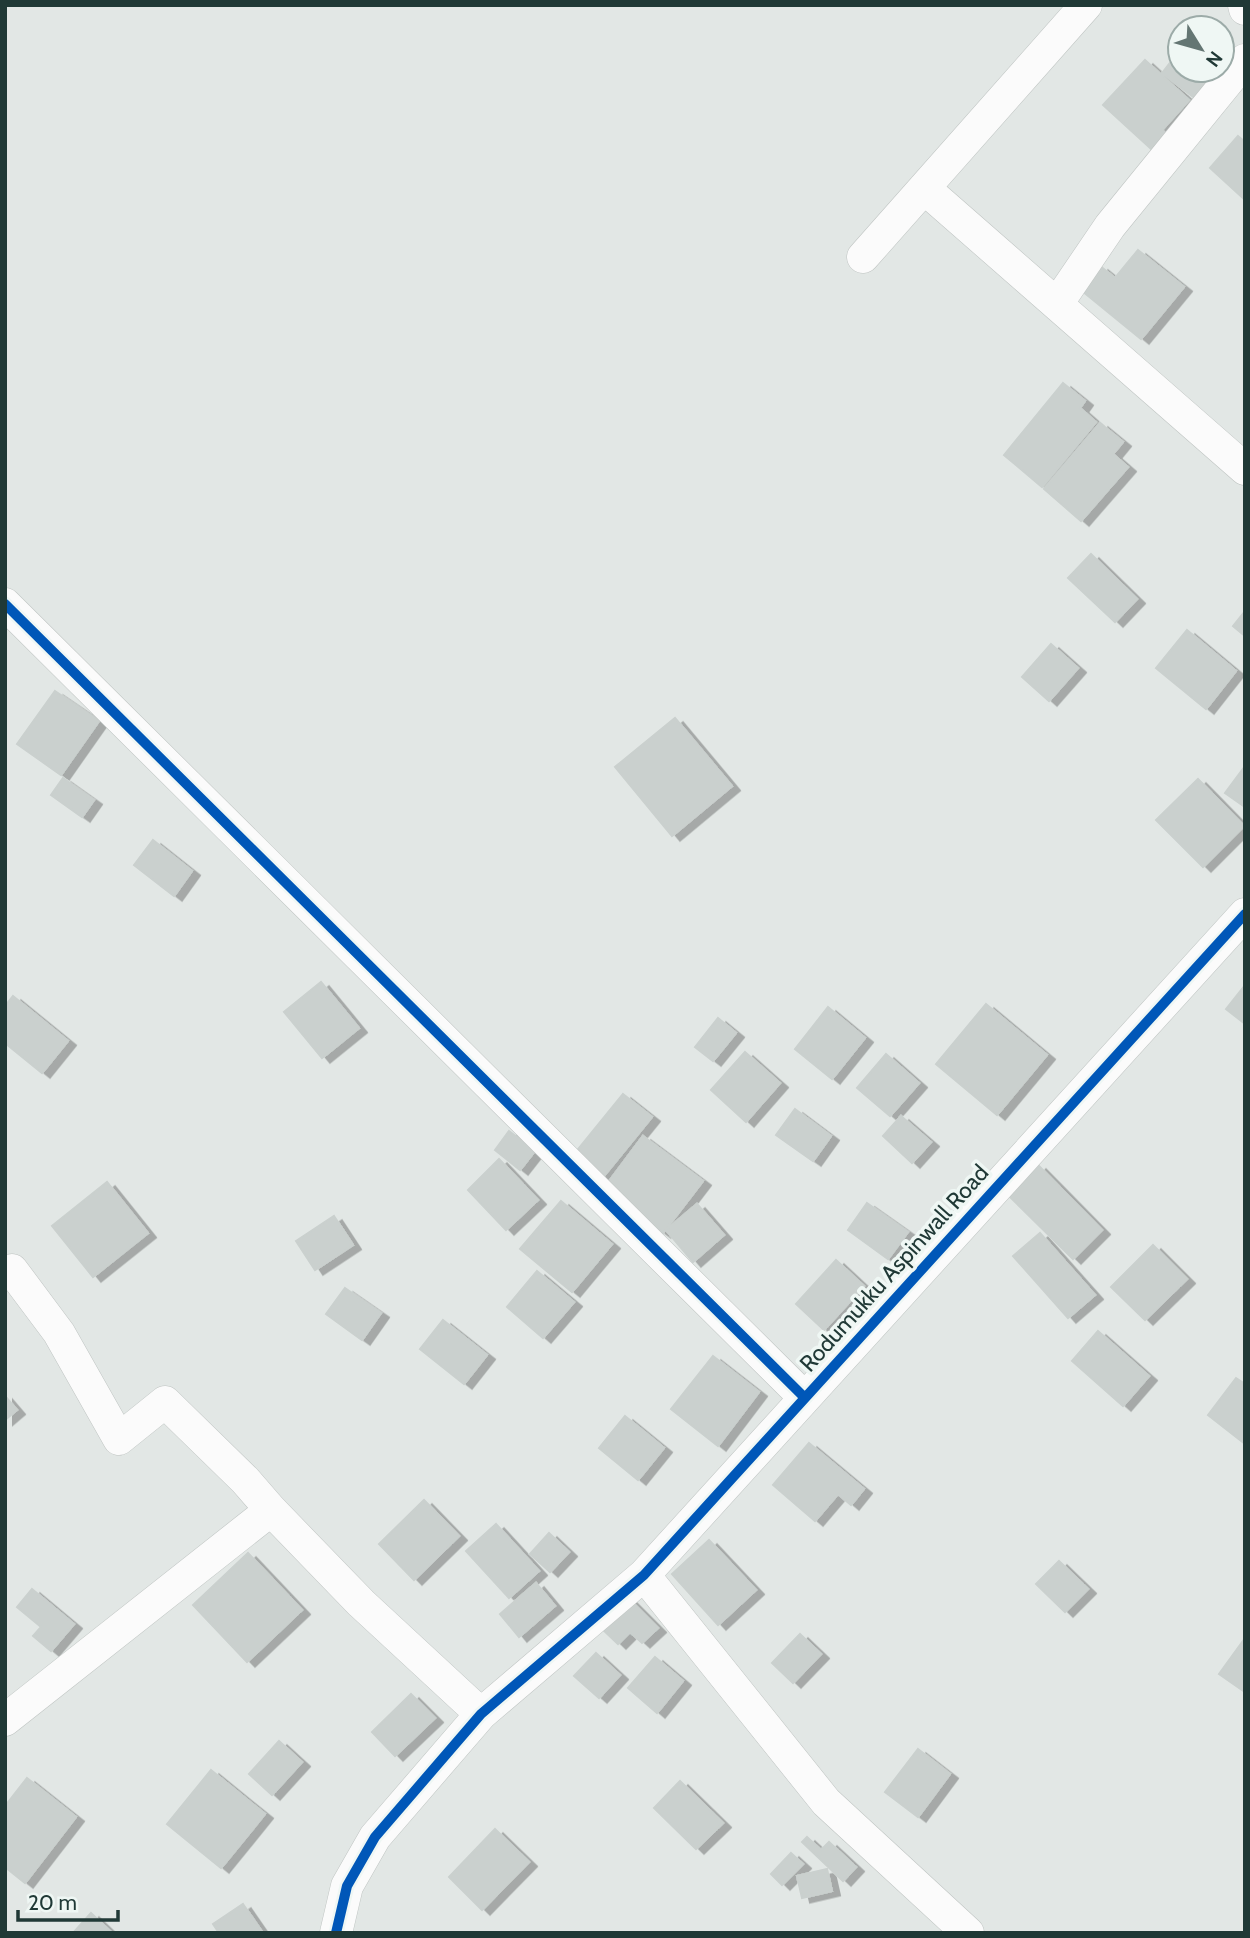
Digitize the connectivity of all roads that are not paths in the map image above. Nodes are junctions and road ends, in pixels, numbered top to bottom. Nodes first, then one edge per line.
1 (1086, 5) edge
2 (1245, 60) edge
3 (924, 188) junction
4 (863, 257) dead end
5 (1057, 304) junction
6 (1245, 469) edge
7 (5, 604) edge
8 (1245, 914) edge
9 (8, 1270) edge
10 (804, 1397) junction
11 (271, 1510) junction
12 (644, 1575) junction
13 (481, 1714) junction
14 (5, 1720) edge
15 (336, 1933) edge
16 (968, 1933) edge

1 - 3 street
2 - 5 street
3 - 4 street
3 - 5 street
5 - 6 street
7 - 10 street
8 - 10 street, Rodumukku Aspinwall Road
9 - 11 street
10 - 12 street, Rodumukku Aspinwall Road
11 - 13 street
11 - 14 street
12 - 13 street, Rodumukku Aspinwall Road
12 - 16 street
13 - 15 street, Rodumukku Aspinwall Road

